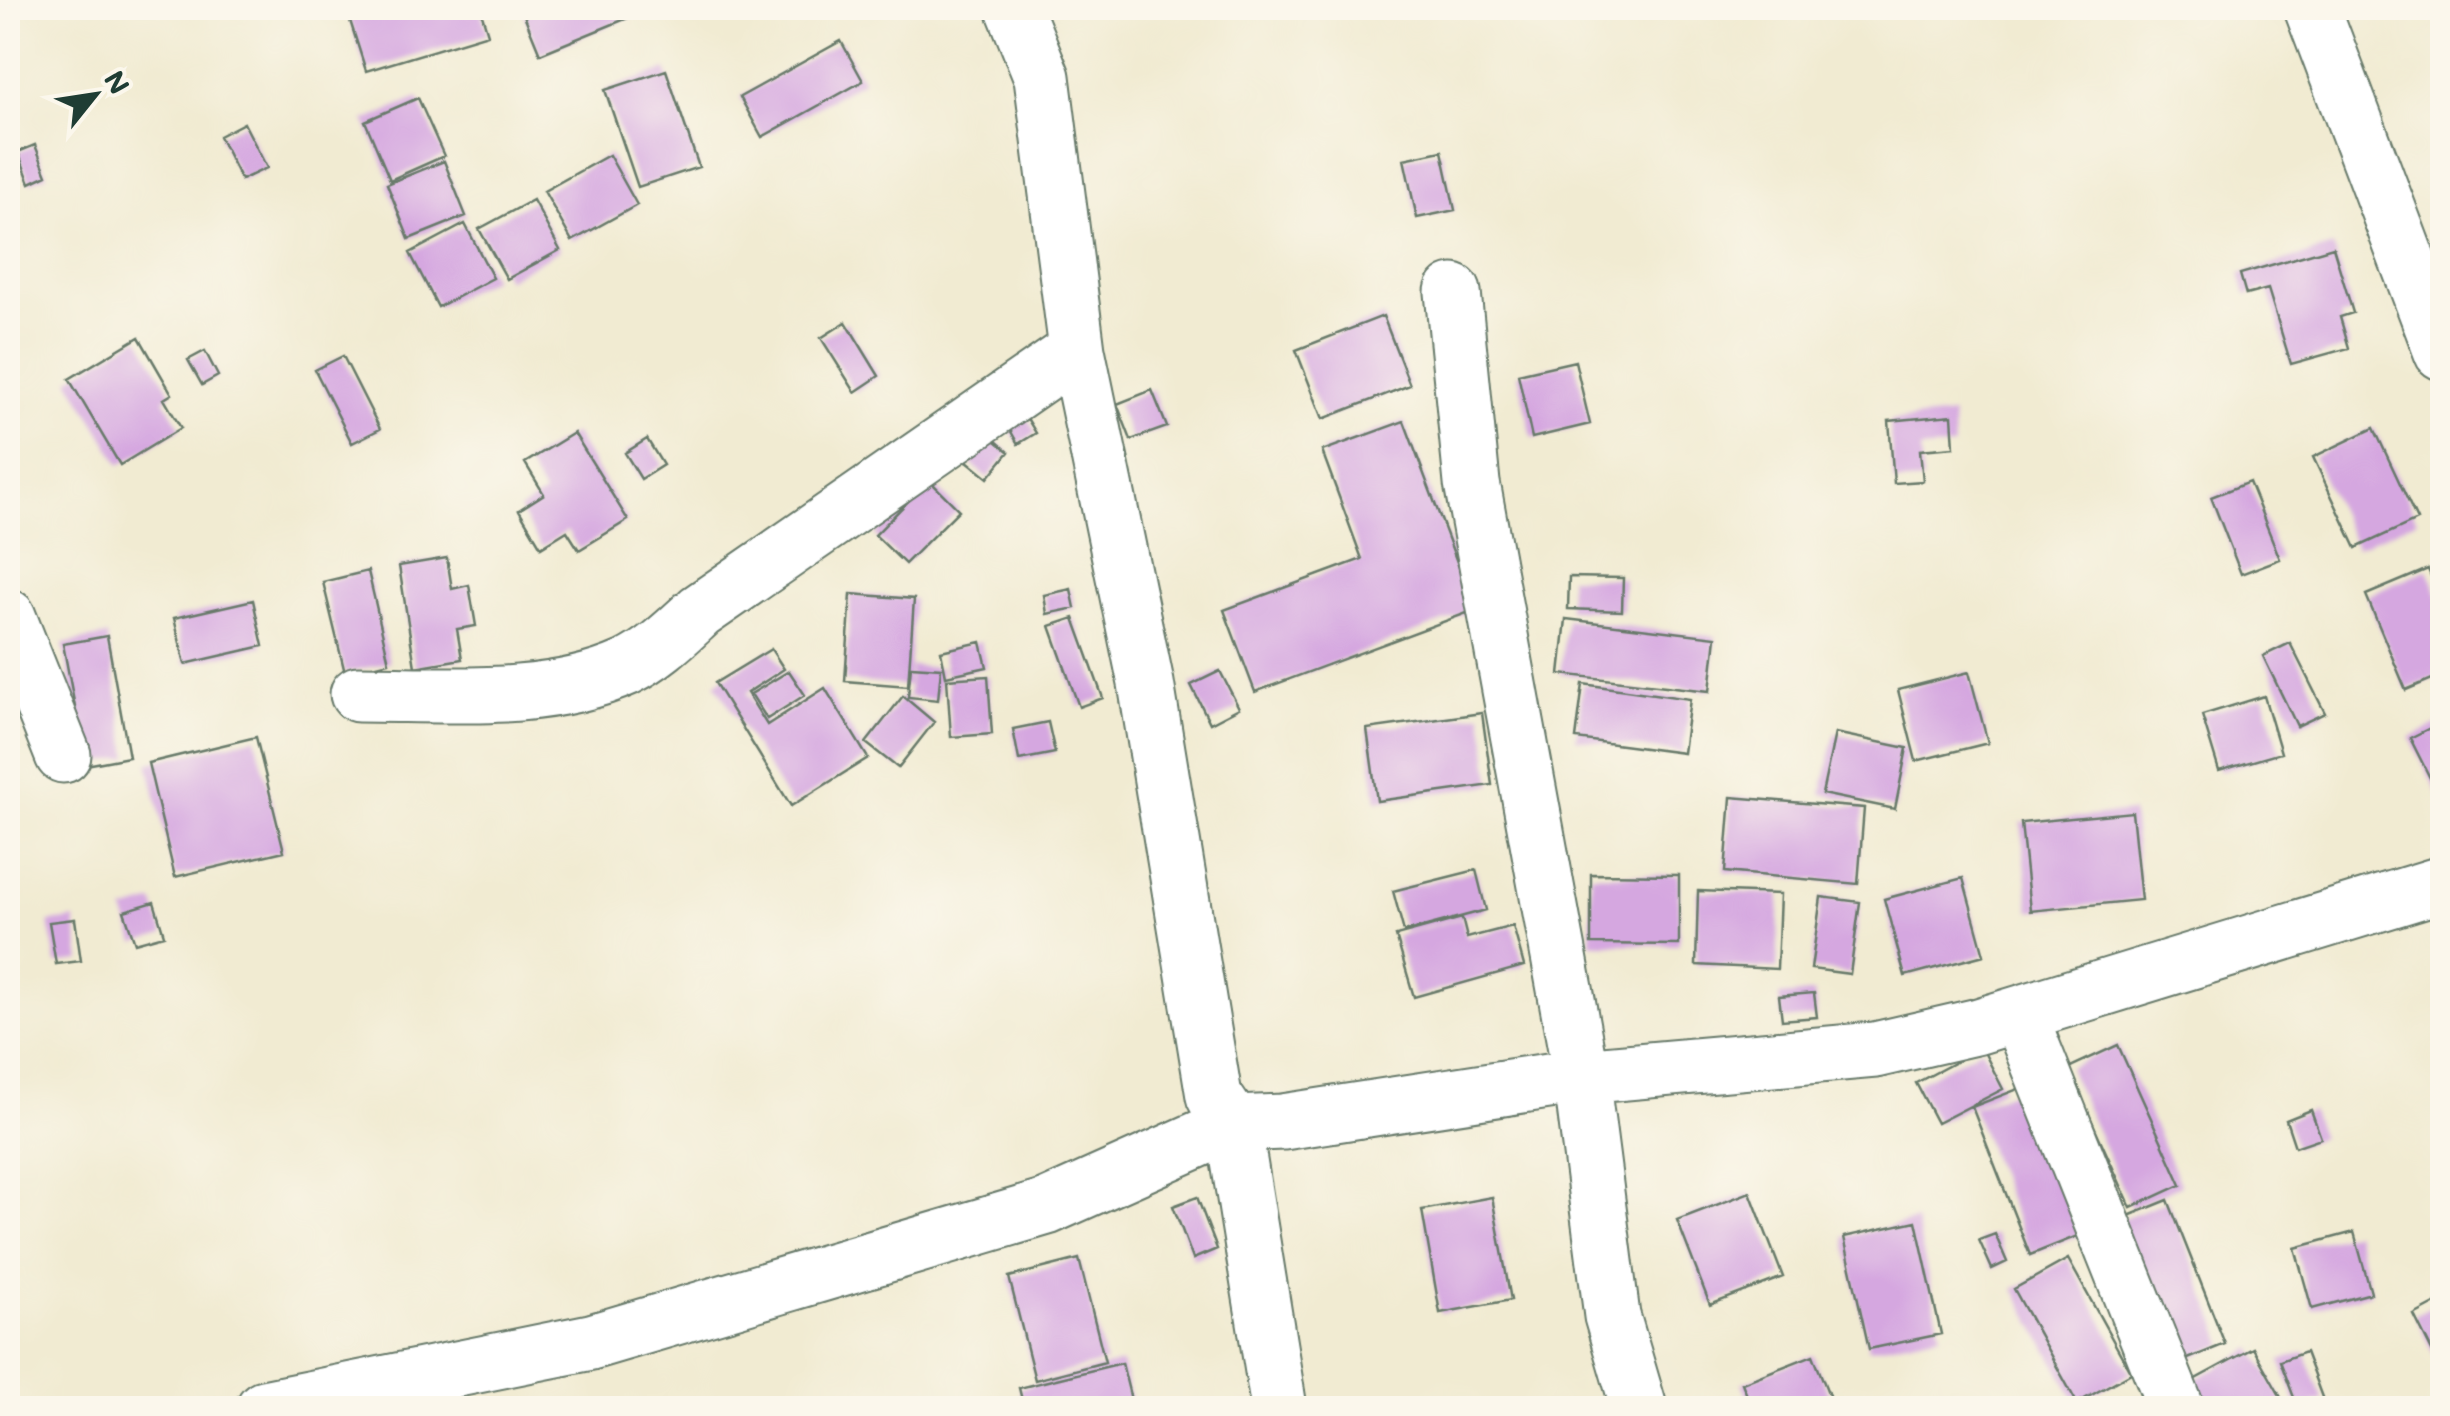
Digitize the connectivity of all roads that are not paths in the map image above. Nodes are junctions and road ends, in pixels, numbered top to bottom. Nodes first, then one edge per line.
1 (1014, 8) edge
2 (2312, 8) edge
3 (1453, 292) dead end
4 (1078, 350) junction
5 (2442, 352) edge
6 (8, 618) edge
7 (358, 694) dead end
8 (63, 755) dead end
9 (2442, 884) edge
10 (2019, 1014) junction
11 (1580, 1076) junction
12 (1233, 1124) junction
13 (264, 1408) edge
14 (1279, 1408) edge
15 (1639, 1408) edge
16 (2176, 1408) edge

1 - 4 street
2 - 5 street
3 - 11 street
4 - 7 street
4 - 12 street
6 - 8 street
9 - 10 street
10 - 11 street
10 - 16 street
11 - 12 street
11 - 15 street
12 - 13 street
12 - 14 street

